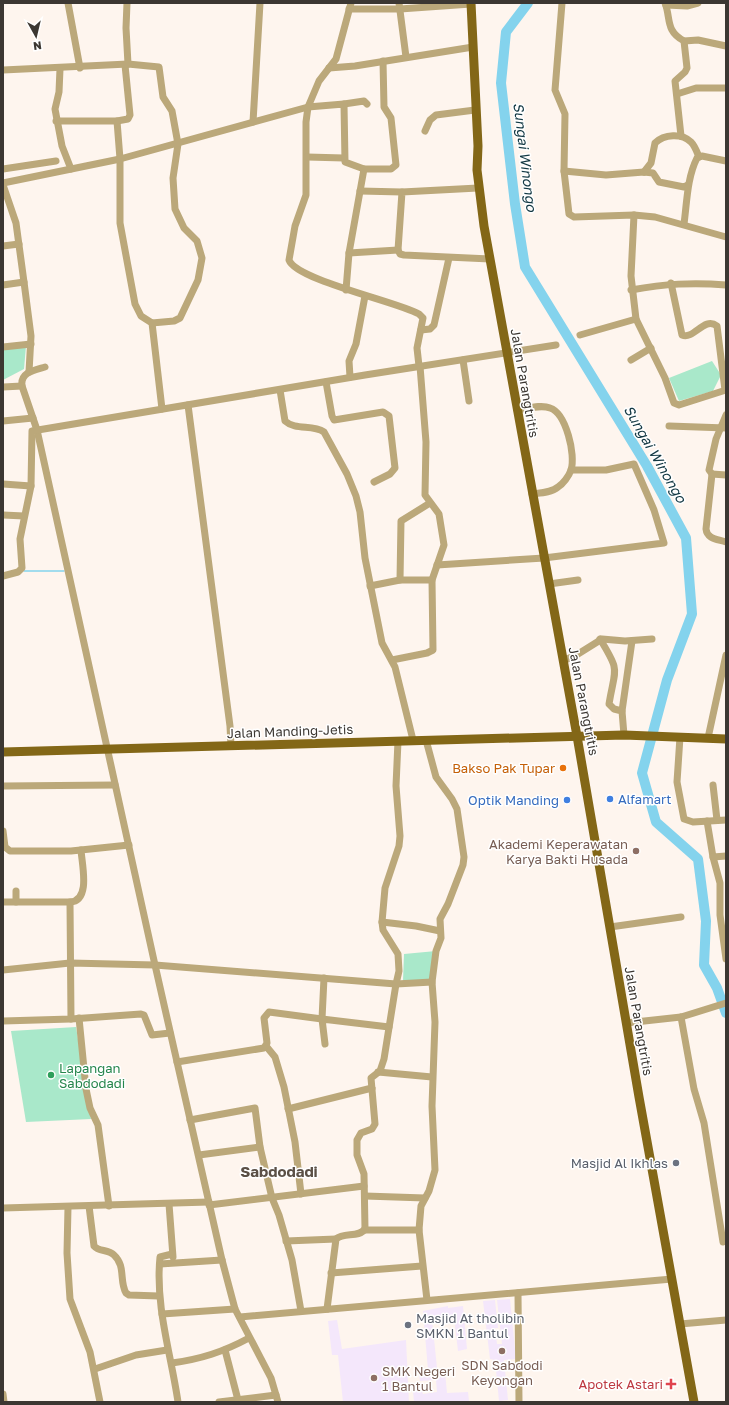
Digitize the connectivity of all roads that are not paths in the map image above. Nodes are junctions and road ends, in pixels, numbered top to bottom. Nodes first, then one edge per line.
1 (68, 3) edge
2 (127, 3) edge
3 (260, 3) edge
4 (562, 3) edge
5 (698, 3) edge
6 (471, 4) edge
7 (666, 4) edge
8 (350, 6) edge
9 (400, 6) edge
10 (684, 41) junction
11 (726, 46) edge
12 (473, 47) junction
13 (406, 57) junction
14 (383, 61) junction
15 (126, 65) junction
16 (80, 68) junction
17 (329, 68) junction
18 (60, 69) junction
19 (3, 70) edge
20 (726, 88) edge
21 (676, 94) junction
22 (344, 104) junction
23 (367, 104) dead end
24 (308, 107) junction
25 (476, 110) junction
26 (56, 121) junction
27 (117, 121) junction
28 (253, 122) junction
29 (425, 131) dead end
30 (681, 136) junction
31 (178, 144) junction
32 (307, 157) junction
33 (699, 157) junction
34 (344, 158) junction
35 (120, 159) junction
36 (56, 161) dead end
37 (726, 161) edge
38 (3, 169) edge
39 (71, 169) junction
40 (364, 170) junction
41 (564, 171) junction
42 (644, 172) junction
43 (3, 184) edge
44 (688, 185) junction
45 (478, 188) junction
46 (360, 191) junction
47 (402, 192) junction
48 (634, 215) junction
49 (684, 224) junction
50 (726, 237) edge
51 (19, 244) junction
52 (3, 246) edge
53 (398, 250) junction
54 (349, 253) junction
55 (449, 258) junction
56 (490, 259) junction
57 (24, 282) junction
58 (671, 283) junction
59 (3, 285) edge
60 (726, 285) edge
61 (346, 290) junction
62 (631, 290) junction
63 (365, 296) junction
64 (636, 319) junction
65 (152, 323) junction
66 (421, 330) junction
67 (580, 335) dead end
68 (31, 344) junction
69 (556, 345) dead end
70 (3, 347) edge
71 (651, 348) junction
72 (507, 353) junction
73 (463, 360) junction
74 (631, 360) dead end
75 (419, 366) junction
76 (45, 367) dead end
77 (29, 372) junction
78 (350, 377) junction
79 (326, 382) junction
80 (22, 386) junction
81 (3, 387) edge
82 (280, 390) junction
83 (726, 390) edge
84 (469, 401) dead end
85 (188, 405) junction
86 (162, 409) junction
87 (517, 410) junction
88 (726, 416) edge
89 (33, 418) junction
90 (3, 421) edge
91 (669, 426) dead end
92 (723, 428) edge
93 (37, 430) junction
94 (571, 470) junction
95 (712, 474) junction
96 (726, 475) edge
97 (374, 482) dead end
98 (3, 484) edge
99 (32, 486) junction
100 (532, 494) junction
101 (430, 503) junction
102 (3, 515) edge
103 (24, 516) junction
104 (726, 542) edge
105 (544, 558) junction
106 (437, 565) junction
107 (3, 576) edge
108 (400, 580) junction
109 (432, 580) junction
110 (578, 580) dead end
111 (549, 584) junction
112 (370, 586) junction
113 (600, 639) junction
114 (652, 639) dead end
115 (632, 641) junction
116 (726, 655) edge
117 (392, 660) junction
118 (563, 661) junction
119 (622, 711) junction
120 (624, 735) junction
121 (577, 736) junction
122 (680, 737) junction
123 (708, 738) junction
124 (726, 739) edge
125 (413, 740) junction
126 (426, 740) junction
127 (398, 741) junction
128 (231, 746) junction
129 (107, 750) junction
130 (3, 752) edge
131 (115, 785) junction
132 (713, 785) dead end
133 (3, 786) edge
134 (717, 820) junction
135 (726, 820) edge
136 (707, 821) junction
137 (3, 831) edge
138 (129, 845) junction
139 (81, 850) junction
140 (726, 856) edge
141 (713, 857) junction
142 (16, 891) dead end
143 (3, 902) edge
144 (16, 902) junction
145 (70, 902) junction
146 (724, 909) edge
147 (681, 917) dead end
148 (382, 922) junction
149 (610, 927) junction
150 (440, 931) junction
151 (726, 959) edge
152 (70, 962) junction
153 (155, 965) junction
154 (3, 970) edge
155 (324, 978) junction
156 (432, 982) junction
157 (396, 984) junction
158 (726, 1003) edge
159 (681, 1017) junction
160 (79, 1018) junction
161 (71, 1019) junction
162 (322, 1019) junction
163 (3, 1020) edge
164 (626, 1023) junction
165 (389, 1027) junction
166 (170, 1033) junction
167 (325, 1044) dead end
168 (266, 1046) junction
169 (177, 1062) junction
170 (378, 1072) junction
171 (432, 1076) junction
172 (372, 1088) junction
173 (288, 1110) junction
174 (190, 1120) junction
175 (260, 1147) junction
176 (198, 1155) junction
177 (364, 1186) junction
178 (301, 1194) junction
179 (365, 1196) junction
180 (272, 1198) junction
181 (425, 1198) junction
182 (169, 1204) junction
183 (209, 1204) junction
184 (89, 1206) junction
185 (109, 1206) junction
186 (68, 1207) junction
187 (3, 1208) edge
188 (364, 1230) junction
189 (419, 1230) junction
190 (336, 1239) junction
191 (286, 1241) junction
192 (723, 1242) dead end
193 (172, 1254) junction
194 (222, 1260) junction
195 (173, 1263) junction
196 (160, 1264) junction
197 (422, 1266) junction
198 (331, 1273) junction
199 (672, 1278) junction
200 (518, 1293) junction
201 (159, 1296) junction
202 (427, 1300) junction
203 (235, 1309) junction
204 (327, 1309) junction
205 (301, 1311) junction
206 (162, 1314) junction
207 (240, 1318) junction
208 (726, 1320) edge
209 (680, 1324) junction
210 (249, 1338) junction
211 (167, 1350) junction
212 (225, 1350) junction
213 (172, 1363) junction
214 (95, 1369) junction
215 (3, 1394) edge
216 (277, 1398) edge
217 (238, 1400) junction
218 (4, 1402) edge
219 (100, 1402) edge
220 (178, 1402) edge
221 (219, 1402) edge
222 (519, 1402) edge
223 (694, 1402) edge

1 - 16 street
2 - 15 street
3 - 28 street
4 - 41 street
5 - 7 street
6 - 9 street
6 - 12 main road, Jalan Parangtritis
7 - 10 street
8 - 9 street
8 - 17 street
9 - 13 street
10 - 11 street
10 - 21 street
12 - 13 street
12 - 25 main road, Jalan Parangtritis
13 - 14 street
14 - 17 street
14 - 40 street
15 - 16 street
15 - 27 street
15 - 31 street
16 - 18 street
17 - 24 street
18 - 19 street
18 - 26 street
20 - 21 street
21 - 30 street
22 - 23 street
22 - 24 street
22 - 34 street
24 - 28 street
24 - 32 street
25 - 29 street
25 - 45 main road, Jalan Parangtritis
26 - 27 street
26 - 39 street
27 - 35 street
28 - 31 street
30 - 33 street
30 - 42 street
31 - 35 street
31 - 65 street
32 - 34 street
32 - 61 street
33 - 37 street
33 - 44 street
34 - 40 street
35 - 39 street
35 - 65 street
36 - 38 street
39 - 43 street
40 - 46 street
41 - 42 street
41 - 48 street
42 - 44 street
43 - 51 street
44 - 49 street
45 - 47 street
45 - 56 main road, Jalan Parangtritis
46 - 47 street
46 - 54 street
47 - 53 street
48 - 49 street
48 - 62 street
49 - 50 street
51 - 52 street
51 - 57 street
53 - 54 street
53 - 55 street
54 - 61 street
55 - 56 street
55 - 66 street
56 - 72 main road, Jalan Parangtritis
57 - 59 street
57 - 68 street
58 - 60 street
58 - 62 street
58 - 83 street
61 - 63 street
62 - 64 street
63 - 66 street
63 - 78 street
64 - 67 street
64 - 71 street
65 - 86 street
66 - 75 street
68 - 70 street
68 - 77 street
69 - 72 street
71 - 74 street
71 - 83 street
72 - 73 street
72 - 87 main road, Jalan Parangtritis
73 - 75 street
73 - 84 street
75 - 78 street
75 - 101 street
76 - 77 street
77 - 80 street
78 - 79 street
79 - 82 street
79 - 97 street
80 - 81 street
80 - 89 street
82 - 85 street
82 - 112 street
85 - 86 street
85 - 128 street
86 - 93 street
87 - 94 street
87 - 100 main road, Jalan Parangtritis
88 - 92 street
89 - 90 street
89 - 93 street
91 - 92 street
92 - 95 street
93 - 99 street
93 - 129 street
94 - 100 street
94 - 105 street
95 - 96 street
95 - 104 street
98 - 99 street
99 - 103 street
100 - 105 main road, Jalan Parangtritis
101 - 106 street
101 - 108 street
102 - 103 street
103 - 107 street
105 - 106 street
105 - 111 main road, Jalan Parangtritis
106 - 109 street
108 - 109 street
108 - 112 street
109 - 117 street
110 - 111 street
111 - 118 main road, Jalan Parangtritis
112 - 117 street
113 - 115 street
113 - 118 street
113 - 119 street
114 - 115 street
115 - 119 street
116 - 123 street
117 - 125 street
118 - 121 main road, Jalan Parangtritis
119 - 120 street
120 - 121 main road, Jalan Manding-Jetis
120 - 122 main road, Jalan Manding-Jetis
121 - 126 main road, Jalan Manding-Jetis
121 - 149 main road, Jalan Parangtritis
122 - 123 main road, Jalan Manding-Jetis
122 - 136 street
123 - 124 main road, Jalan Manding-Jetis
125 - 126 main road, Jalan Manding-Jetis
125 - 127 main road, Jalan Manding-Jetis
126 - 150 street
127 - 128 main road, Jalan Manding-Jetis
127 - 148 street
128 - 129 main road, Jalan Manding-Jetis
129 - 130 main road, Jalan Manding-Jetis
129 - 131 street
131 - 133 street
131 - 138 street
132 - 134 street
134 - 135 street
134 - 136 street
136 - 141 street
137 - 139 street
138 - 139 street
138 - 153 street
139 - 145 street
140 - 141 street
141 - 146 street
142 - 144 street
143 - 144 street
144 - 145 street
145 - 152 street
146 - 151 street
147 - 149 street
148 - 150 street
148 - 157 street
149 - 164 main road, Jalan Parangtritis
150 - 156 street
152 - 153 street
152 - 154 street
152 - 161 street
153 - 155 street
153 - 166 street
155 - 157 street
155 - 162 street
156 - 157 street
156 - 171 street
157 - 165 street
158 - 159 street
159 - 164 street
159 - 192 street
160 - 161 street
160 - 166 street
160 - 185 street
161 - 163 street
162 - 165 street
162 - 167 street
162 - 168 street
164 - 199 main road, Jalan Parangtritis
165 - 170 street
166 - 169 street
168 - 169 street
168 - 173 street
169 - 174 street
170 - 171 street
170 - 172 street
171 - 181 street
172 - 173 street
172 - 177 street
173 - 178 street
174 - 175 street
174 - 176 street
175 - 176 street
175 - 180 street
176 - 183 street
177 - 178 street
177 - 179 street
178 - 180 street
179 - 181 street
179 - 188 street
180 - 183 street
180 - 191 street
181 - 189 street
182 - 183 street
182 - 185 street
182 - 193 street
183 - 194 street
184 - 185 street
184 - 186 street
184 - 201 street
186 - 187 street
186 - 214 street
188 - 189 street
188 - 190 street
189 - 197 street
190 - 191 street
190 - 198 street
191 - 205 street
193 - 195 street
193 - 196 street
194 - 195 street
194 - 203 street
195 - 196 street
196 - 201 street
197 - 198 street
197 - 202 street
198 - 204 street
199 - 200 street
199 - 209 main road, Jalan Parangtritis
200 - 202 street
200 - 222 street
201 - 206 street
202 - 204 street
203 - 206 street
203 - 207 street
204 - 205 street
205 - 207 street
206 - 211 street
207 - 210 street
208 - 209 street
209 - 223 main road, Jalan Parangtritis
210 - 212 street
210 - 216 street
211 - 213 street
211 - 214 street
212 - 213 street
212 - 217 street
213 - 220 street
214 - 219 street
215 - 218 street
216 - 217 street
217 - 221 street

